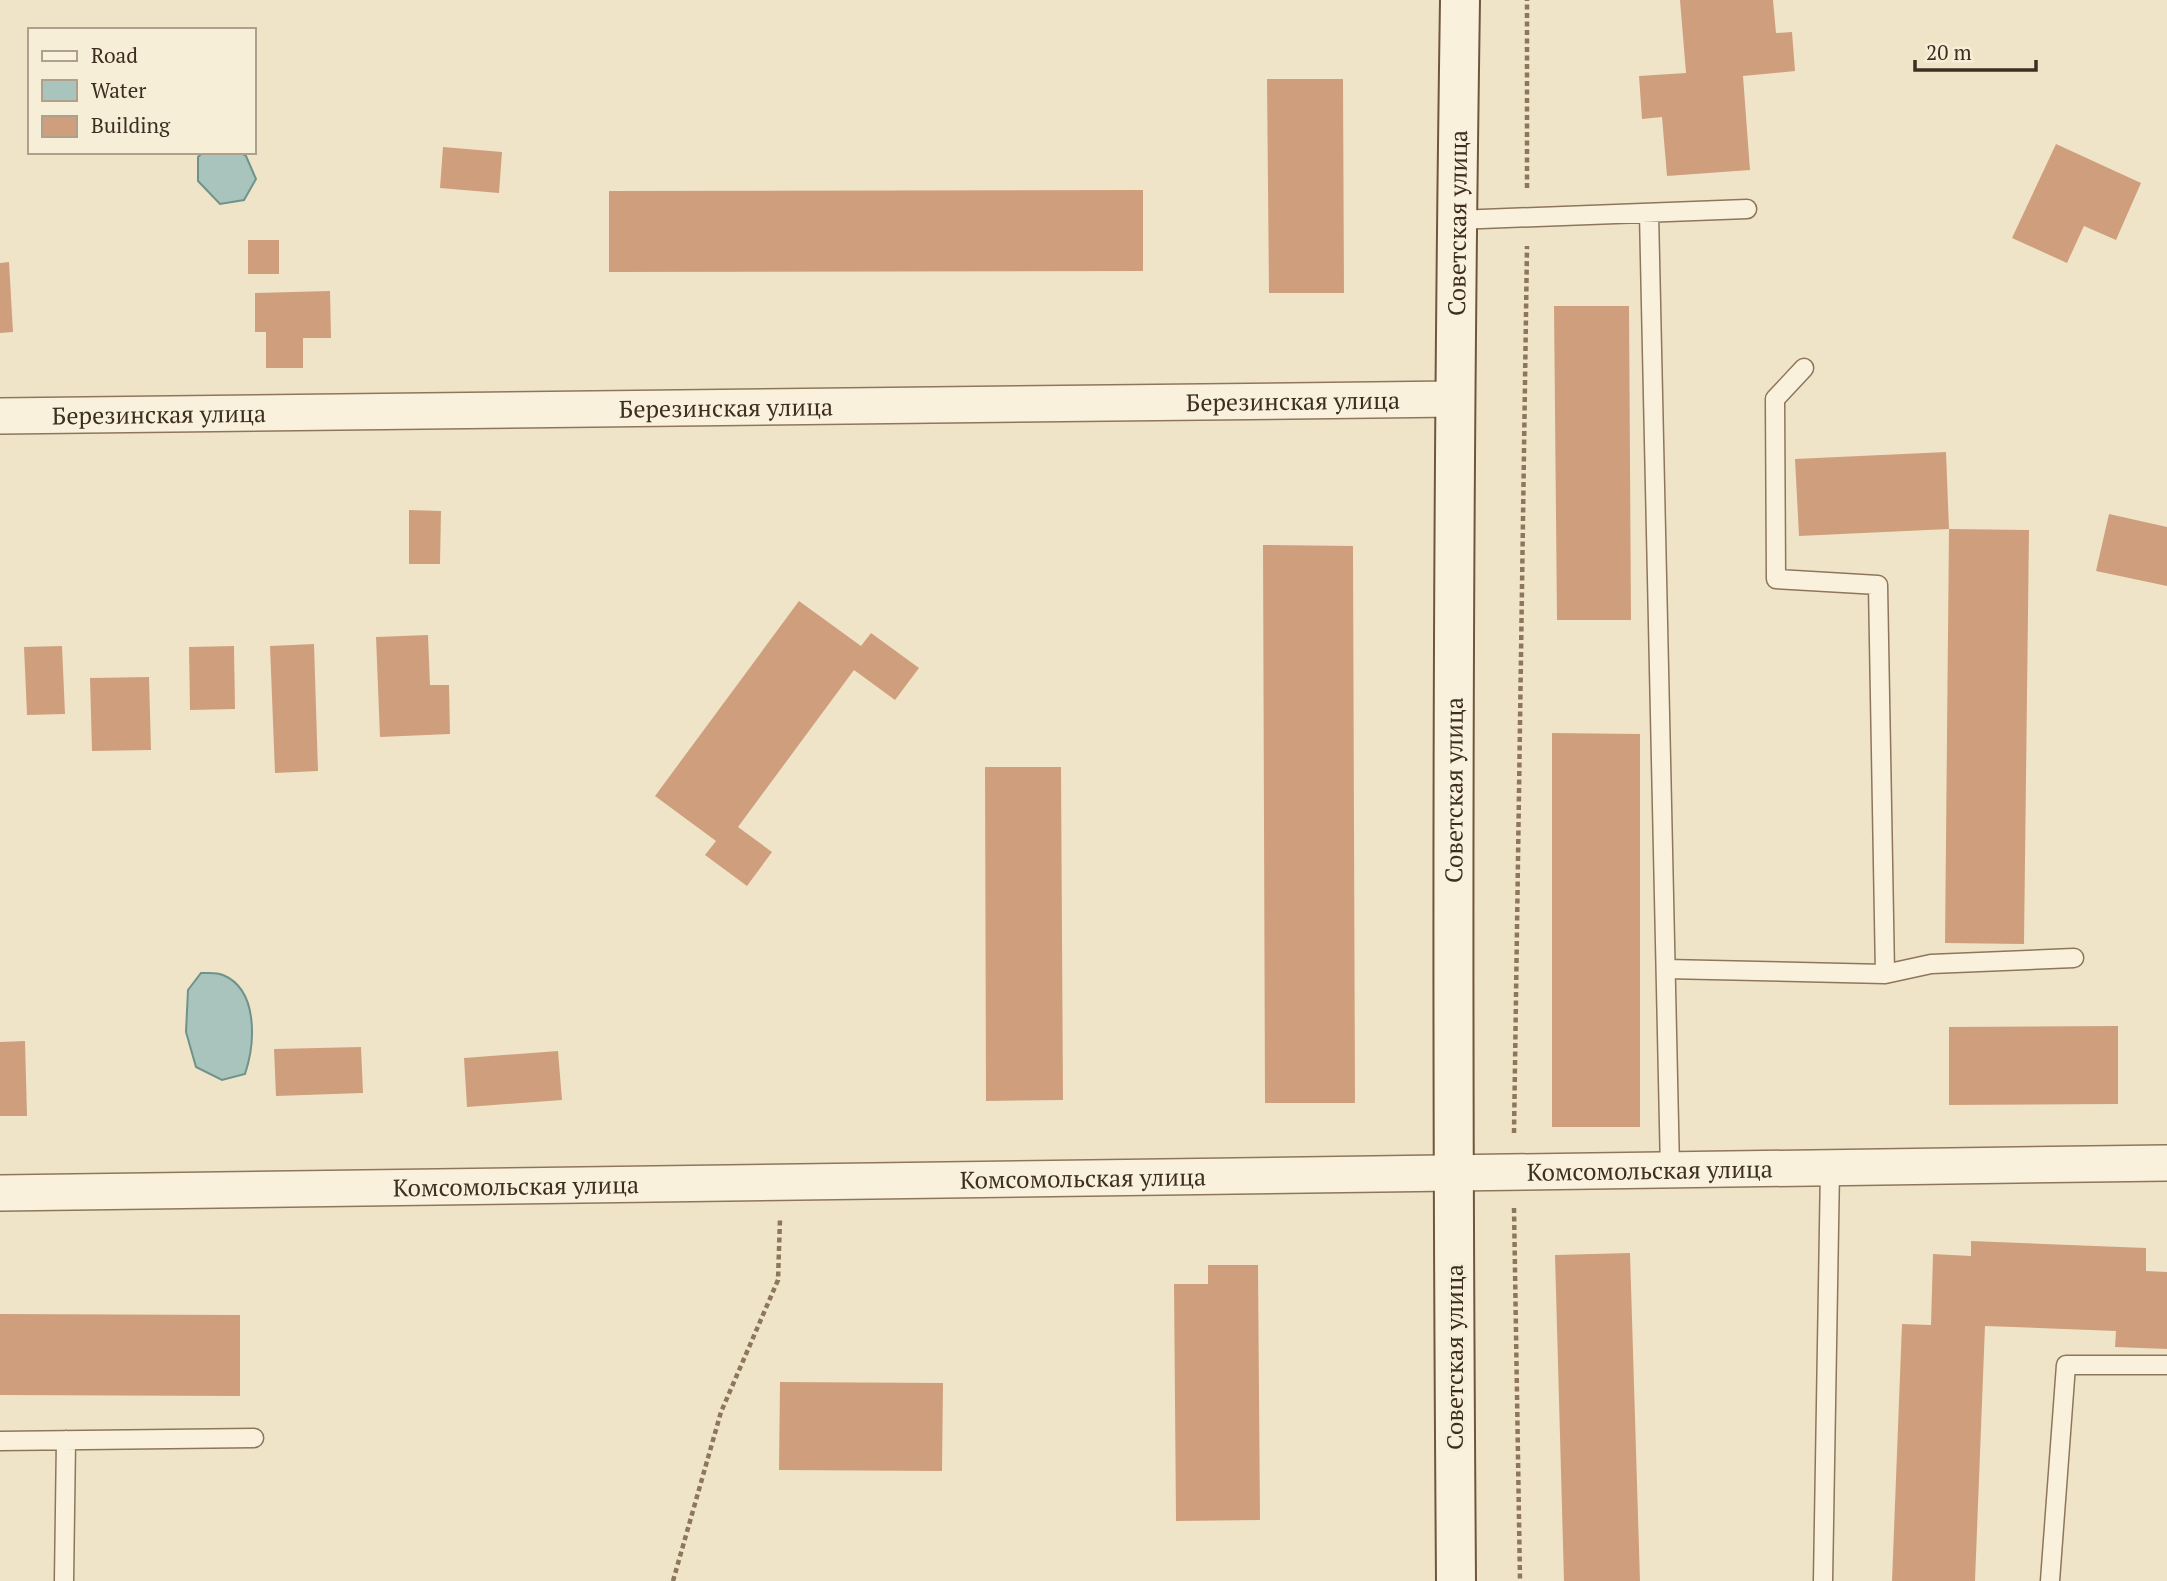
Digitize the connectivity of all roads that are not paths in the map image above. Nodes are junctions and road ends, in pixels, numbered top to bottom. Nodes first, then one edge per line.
1 (1460, 0) edge
2 (1747, 209) dead end
3 (1649, 213) junction
4 (1457, 220) junction
5 (1804, 368) dead end
6 (1454, 399) junction
7 (0, 416) edge
8 (2074, 958) dead end
9 (1666, 969) junction
10 (1885, 974) junction
11 (2167, 1163) edge
12 (1830, 1168) junction
13 (1670, 1170) junction
14 (1453, 1172) junction
15 (0, 1193) edge
16 (2167, 1365) edge
17 (254, 1438) dead end
18 (66, 1440) junction
19 (0, 1441) edge
20 (64, 1581) edge
21 (1456, 1581) edge
22 (1823, 1581) edge
23 (2050, 1581) edge

1 - 4 street, Советская улица
2 - 3 lane
3 - 4 lane
3 - 9 lane
4 - 6 street, Советская улица
5 - 10 lane
6 - 7 street, Березинская улица
6 - 14 street, Советская улица
8 - 10 lane
9 - 10 lane
9 - 13 lane
11 - 12 street, Комсомольская улица
12 - 13 street, Комсомольская улица
12 - 22 lane
13 - 14 street, Комсомольская улица
14 - 15 street, Комсомольская улица
14 - 21 street, Советская улица
16 - 23 lane
17 - 18 lane
18 - 19 lane
18 - 20 lane

